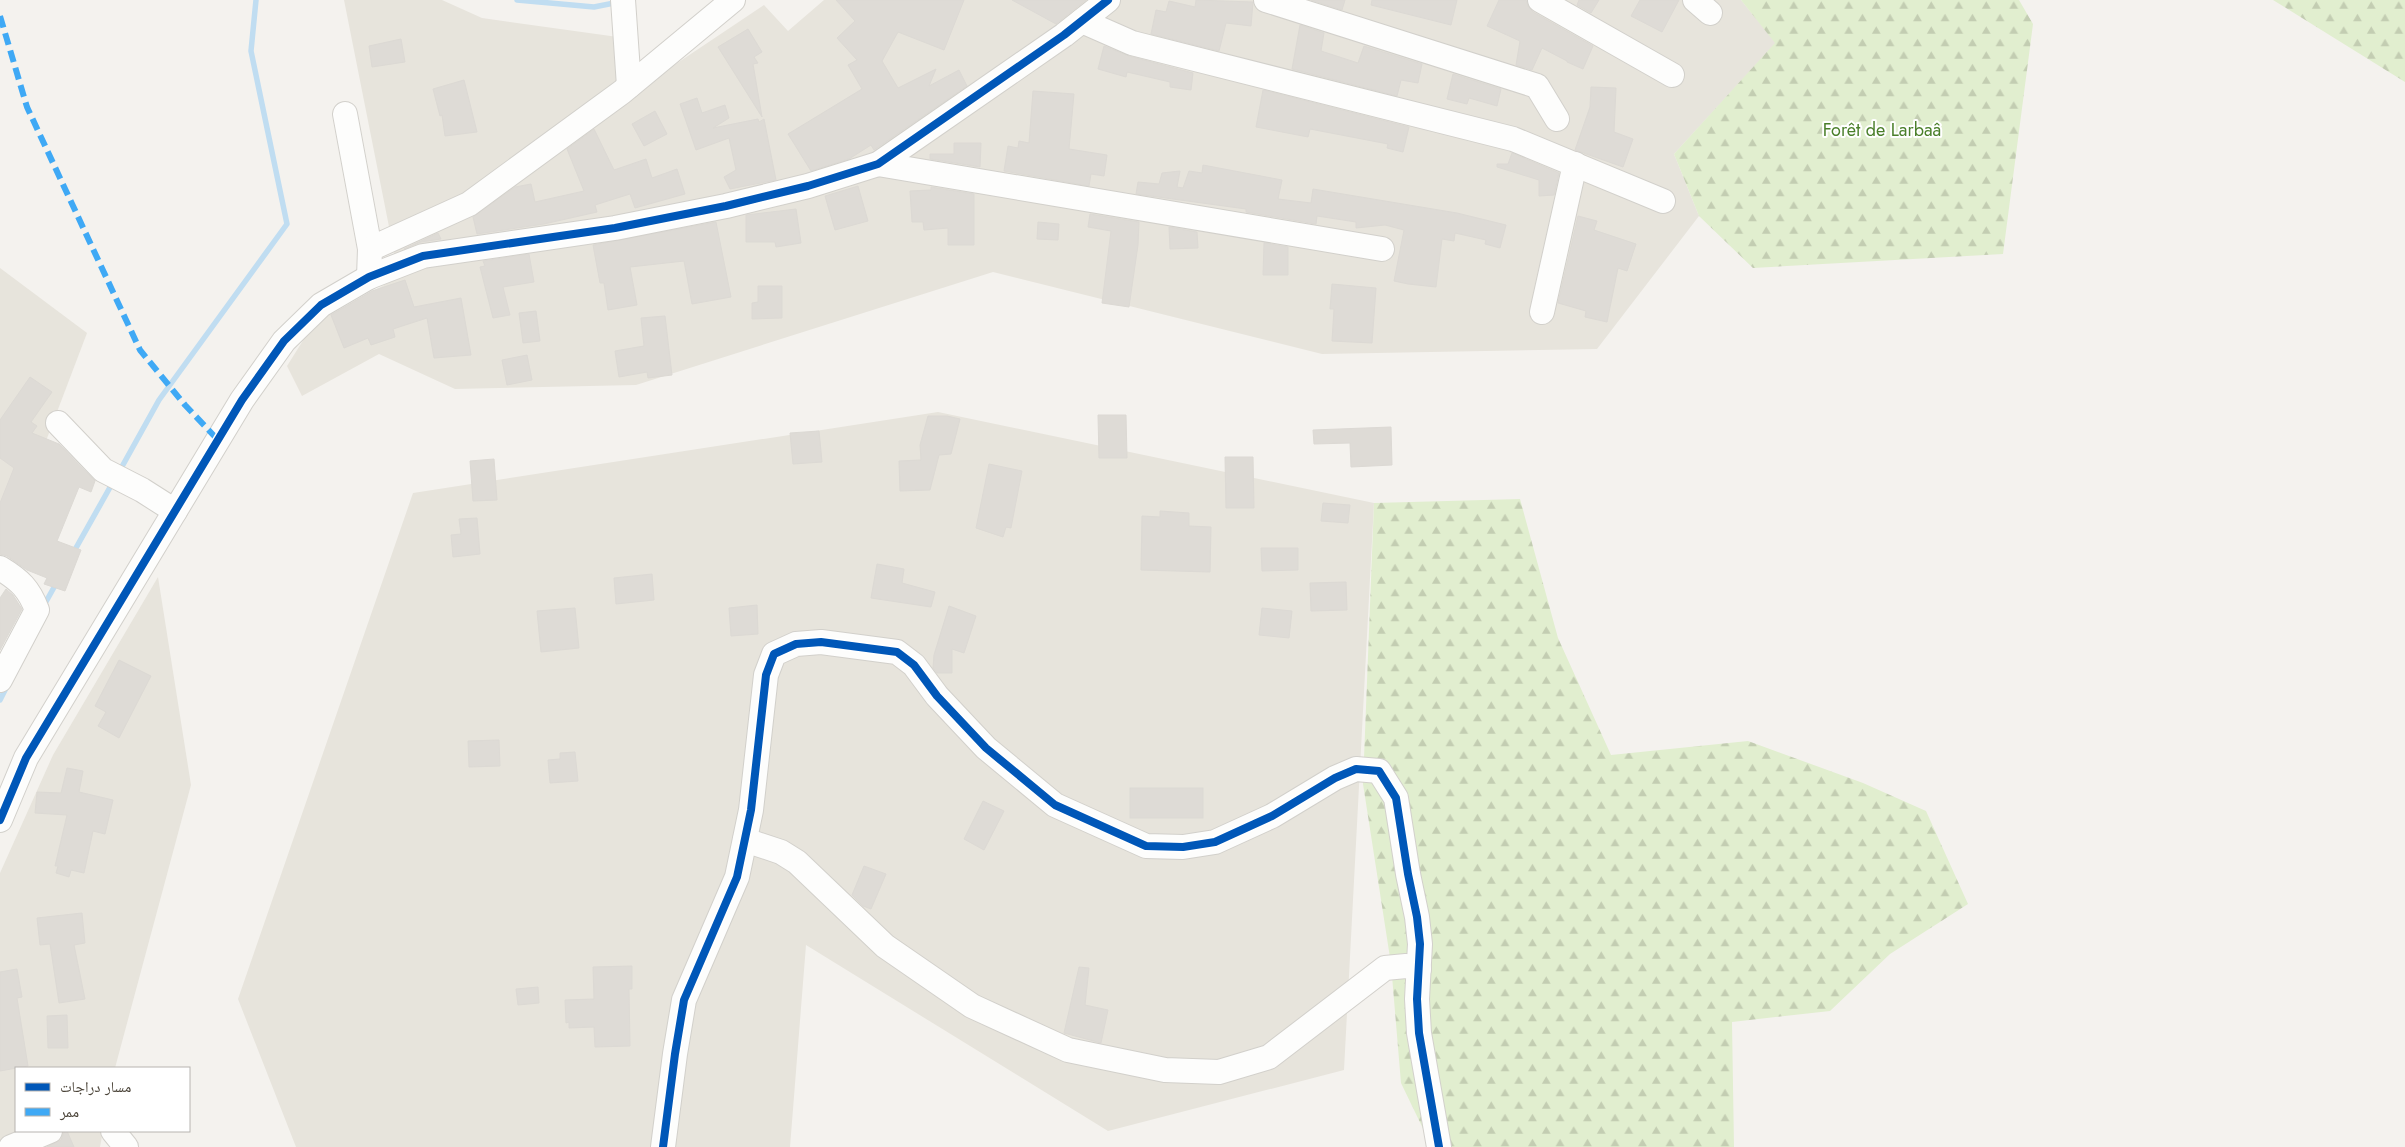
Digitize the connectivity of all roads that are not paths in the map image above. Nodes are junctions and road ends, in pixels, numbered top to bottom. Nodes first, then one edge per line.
1 (733, 0) edge
2 (1108, 0) edge
3 (1266, 0) edge
4 (1540, 0) edge
5 (623, 6) edge
6 (1082, 21) junction
7 (1672, 75) dead end
8 (629, 86) junction
9 (345, 114) dead end
10 (1557, 119) dead end
11 (878, 164) junction
12 (1575, 164) junction
13 (1663, 201) dead end
14 (370, 249) junction
15 (1382, 249) dead end
16 (369, 277) junction
17 (1542, 312) dead end
18 (58, 423) dead end
19 (175, 511) junction
20 (0, 568) edge
21 (0, 680) edge
22 (9, 775) edge
23 (0, 820) edge
24 (745, 840) junction
25 (1419, 969) junction
26 (48, 1132) edge
27 (114, 1132) edge
28 (11, 1147) edge
29 (126, 1147) edge
30 (663, 1147) edge
31 (1439, 1147) edge

1 - 8 street
2 - 6 street
3 - 10 street
4 - 7 street
5 - 8 street
6 - 11 street
6 - 12 street
8 - 14 street
9 - 14 street
11 - 15 street
11 - 16 street
12 - 13 street
12 - 17 street
14 - 16 street
16 - 19 street
18 - 19 street
19 - 22 street
20 - 21 street
22 - 23 street
24 - 25 street
24 - 25 street
24 - 30 street
25 - 31 street
26 - 28 street
27 - 29 street

